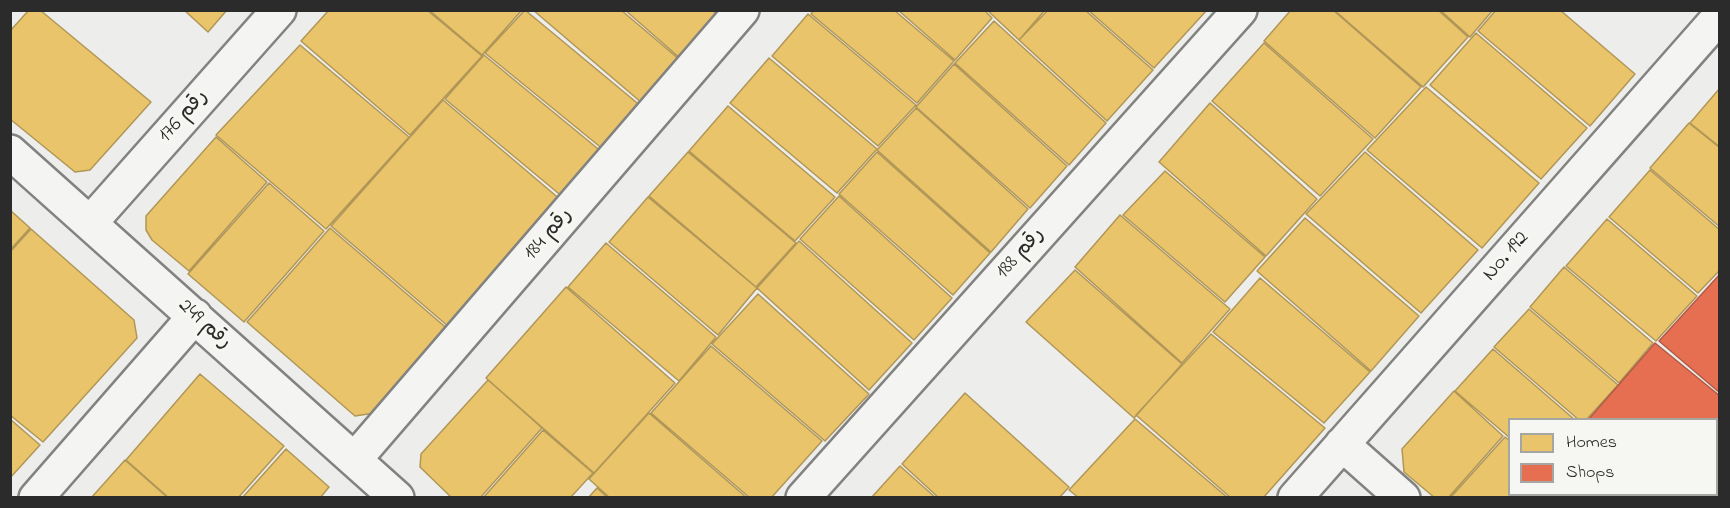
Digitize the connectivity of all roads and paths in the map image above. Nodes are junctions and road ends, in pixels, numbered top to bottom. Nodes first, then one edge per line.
1 (279, 10) edge
2 (742, 10) edge
3 (1240, 10) edge
4 (1719, 16) edge
5 (10, 152) edge
6 (90, 223) junction
7 (195, 316) junction
8 (1342, 444) junction
9 (355, 459) junction
10 (36, 498) edge
11 (397, 498) edge
12 (802, 498) edge
13 (1295, 498) edge
14 (1403, 498) edge

1 - 6 street, رقم 176
2 - 9 street, رقم 184
3 - 12 street, رقم 188
4 - 8 street, No. 192
5 - 6 street, رقم 249
6 - 7 street, رقم 249
7 - 9 street, رقم 249
7 - 10 street
8 - 13 street, No. 192
8 - 14 street
9 - 11 street, رقم 249

